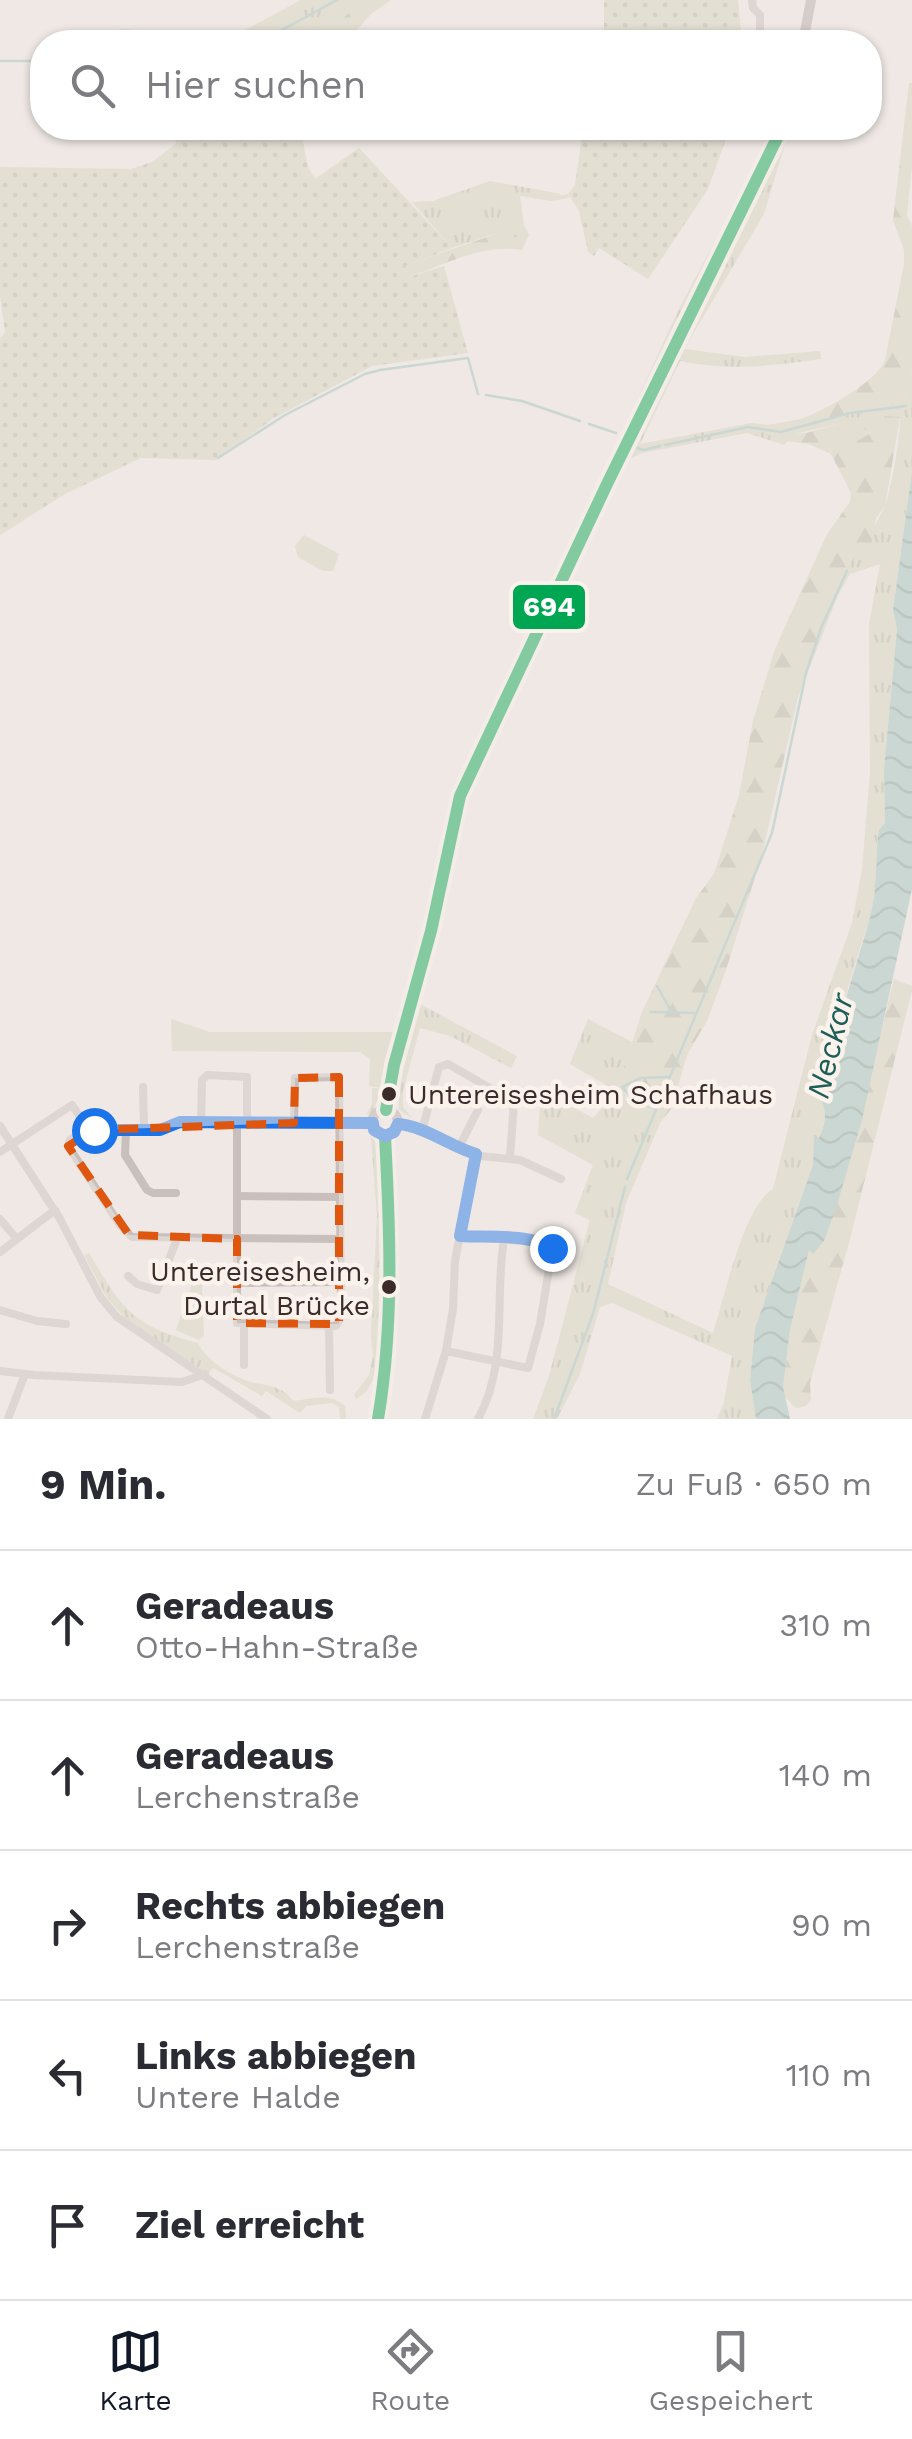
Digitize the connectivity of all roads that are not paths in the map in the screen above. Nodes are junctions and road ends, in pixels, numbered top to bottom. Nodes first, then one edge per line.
1 (752, 0) edge
2 (811, 0) edge
3 (760, 30) dead end
4 (805, 30) edge
5 (777, 140) edge
6 (143, 1087) dead end
7 (386, 1110) junction
8 (478, 1110) dead end
9 (341, 1122) junction
10 (200, 1123) junction
11 (242, 1123) junction
12 (294, 1123) junction
13 (373, 1123) junction
14 (398, 1124) junction
15 (0, 1126) edge
16 (87, 1128) junction
17 (126, 1130) junction
18 (144, 1130) junction
19 (422, 1131) junction
20 (385, 1136) junction
21 (13, 1144) junction
22 (458, 1149) junction
23 (0, 1152) edge
24 (476, 1154) junction
25 (510, 1158) junction
26 (561, 1178) dead end
27 (176, 1193) dead end
28 (237, 1196) junction
29 (340, 1196) junction
30 (55, 1210) junction
31 (0, 1219) edge
32 (460, 1236) junction
33 (17, 1239) junction
34 (176, 1239) junction
35 (236, 1239) junction
36 (340, 1239) junction
37 (504, 1239) junction
38 (0, 1252) edge
39 (128, 1276) dead end
40 (340, 1282) junction
41 (237, 1283) junction
42 (0, 1310) edge
43 (66, 1324) dead end
44 (244, 1326) junction
45 (329, 1326) junction
46 (446, 1351) junction
47 (496, 1362) junction
48 (244, 1364) dead end
49 (0, 1371) edge
50 (25, 1374) junction
51 (205, 1374) junction
52 (330, 1390) dead end
53 (251, 1407) junction
54 (8, 1419) edge
55 (244, 1419) edge
56 (267, 1419) edge
57 (378, 1419) edge
58 (425, 1419) edge
59 (478, 1419) edge

1 - 3 street
2 - 4 main road
5 - 7 main road
6 - 18 street
7 - 13 main road
7 - 14 main road
8 - 22 street
9 - 12 street
9 - 12 street
9 - 13 street
9 - 29 street
10 - 11 street
10 - 11 street
10 - 18 street
11 - 12 street
11 - 28 street
13 - 20 main road
14 - 19 street
14 - 20 main road
15 - 21 street
16 - 17 street
16 - 21 street
16 - 34 street
17 - 18 street
17 - 27 street
19 - 22 street
19 - 25 street
20 - 57 main road
21 - 23 street
21 - 30 street
22 - 24 street
24 - 25 street
24 - 32 street
25 - 26 street
28 - 29 street
28 - 35 street
29 - 36 street
30 - 33 street
30 - 51 street
31 - 33 street
32 - 37 street
32 - 46 street
33 - 38 street
34 - 35 street
34 - 39 street
35 - 36 street
35 - 41 street
36 - 40 street
37 - 47 street
37 - 47 street
40 - 41 street
40 - 45 street
41 - 44 street
42 - 43 street
44 - 45 street
44 - 48 street
45 - 52 street
46 - 47 street
46 - 58 street
47 - 59 street
49 - 50 street
50 - 51 street
50 - 54 street
51 - 53 street
53 - 55 street
53 - 56 street

